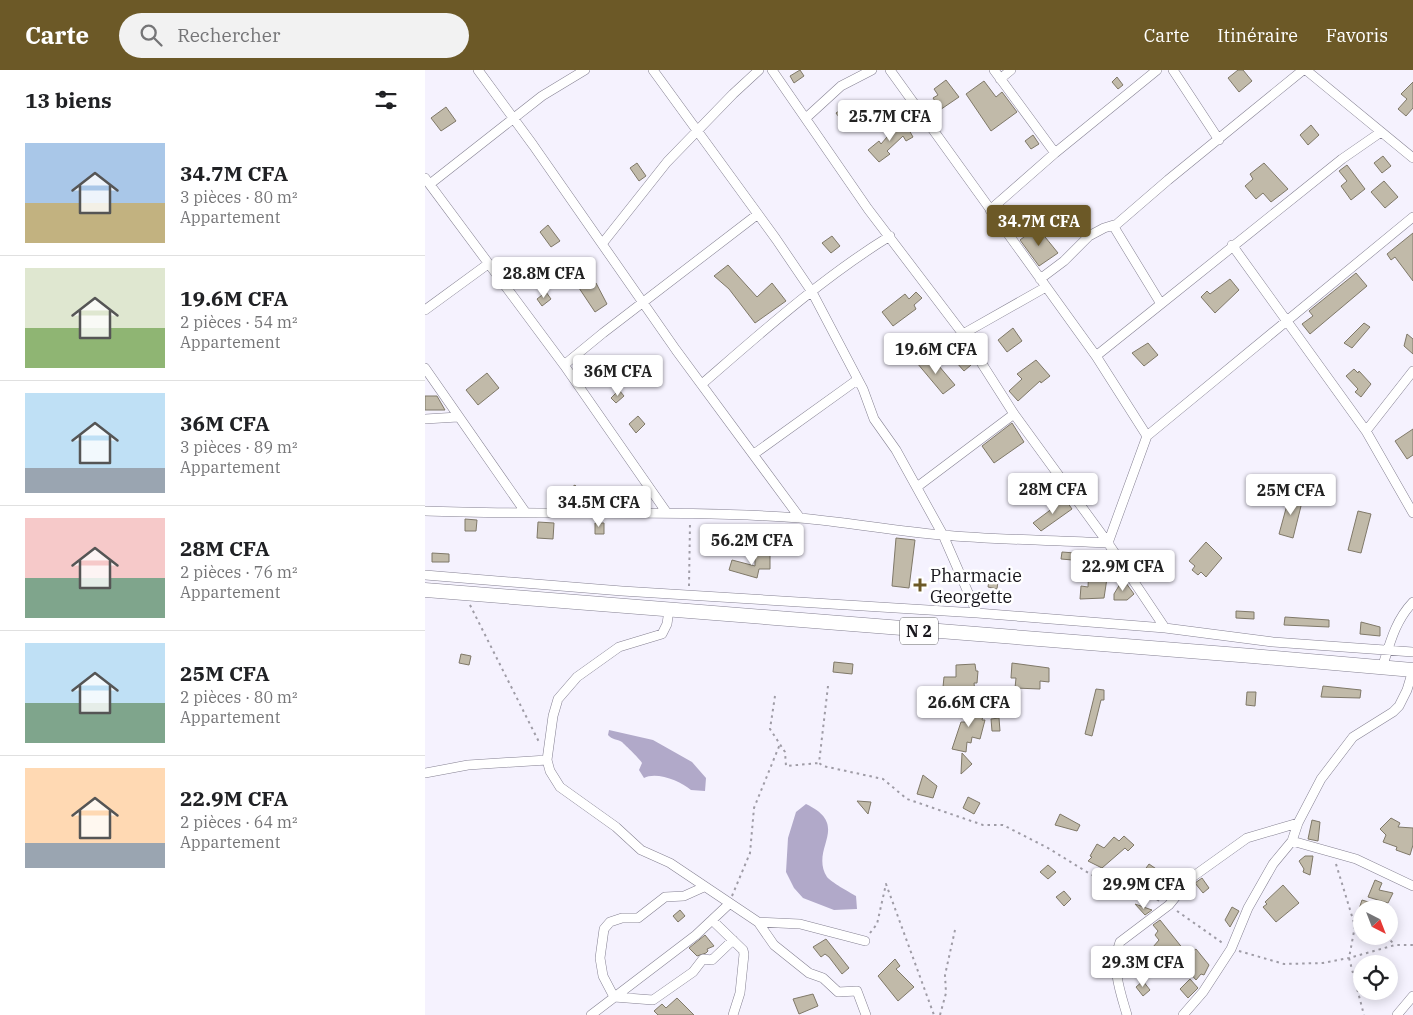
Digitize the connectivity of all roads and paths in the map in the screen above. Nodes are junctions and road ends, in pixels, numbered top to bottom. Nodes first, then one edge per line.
1 (478, 70) edge
2 (585, 70) edge
3 (653, 70) edge
4 (759, 70) edge
5 (772, 70) edge
6 (872, 70) edge
7 (890, 70) edge
8 (994, 70) edge
9 (1011, 70) edge
10 (1157, 70) edge
11 (1173, 70) edge
12 (1305, 70) edge
13 (1001, 79) junction
14 (806, 118) junction
15 (513, 119) junction
16 (698, 131) junction
17 (1381, 132) junction
18 (1219, 140) junction
19 (1055, 153) junction
20 (1413, 158) edge
21 (428, 181) edge
22 (990, 210) junction
23 (758, 214) junction
24 (1413, 217) edge
25 (1114, 226) junction
26 (890, 236) junction
27 (602, 244) junction
28 (1232, 245) junction
29 (488, 264) junction
30 (1040, 279) junction
31 (1046, 287) junction
32 (812, 292) junction
33 (643, 303) junction
34 (1161, 304) junction
35 (425, 310) edge
36 (1287, 321) junction
37 (963, 334) junction
38 (1095, 356) junction
39 (564, 365) junction
40 (425, 368) edge
41 (1413, 371) edge
42 (857, 380) junction
43 (702, 384) junction
44 (1014, 414) junction
45 (458, 417) junction
46 (425, 418) edge
47 (1366, 431) junction
48 (1147, 436) junction
49 (753, 454) junction
50 (917, 487) junction
51 (425, 512) edge
52 (690, 513) junction
53 (1413, 513) edge
54 (526, 514) junction
55 (667, 514) junction
56 (800, 518) junction
57 (943, 535) junction
58 (1108, 543) junction
59 (425, 575) edge
60 (425, 590) edge
61 (464, 592) junction
62 (689, 595) junction
63 (1413, 602) edge
64 (669, 610) junction
65 (977, 613) junction
66 (1165, 628) junction
67 (1388, 651) junction
68 (1413, 652) edge
69 (1382, 668) junction
70 (1413, 670) edge
71 (828, 686) dead end
72 (775, 696) dead end
73 (780, 744) junction
74 (547, 760) junction
75 (819, 763) junction
76 (425, 773) edge
77 (1298, 823) junction
78 (1292, 841) junction
79 (1333, 852) junction
80 (1413, 886) edge
81 (704, 887) junction
82 (729, 904) junction
83 (1169, 906) junction
84 (1353, 919) edge
85 (712, 920) junction
86 (758, 922) junction
87 (955, 930) dead end
88 (1353, 937) edge
89 (733, 940) junction
90 (865, 941) joint
91 (1395, 945) edge
92 (1398, 945) edge
93 (1413, 945) edge
94 (1231, 949) junction
95 (1349, 958) junction
96 (1413, 996) edge
97 (614, 997) junction
98 (591, 1015) edge
99 (733, 1015) edge
100 (866, 1015) edge
101 (934, 1015) edge
102 (940, 1015) edge
103 (1127, 1015) edge
104 (1183, 1015) edge
105 (1364, 1015) edge
106 (1397, 1015) edge

1 - 15 street
2 - 15 street
3 - 16 street
4 - 16 street
5 - 14 street
6 - 14 street
7 - 22 street
8 - 13 street
9 - 13 street
10 - 19 street
11 - 18 street
12 - 17 street
12 - 18 street
13 - 19 street
14 - 26 street
15 - 21 street
15 - 27 street
16 - 23 street
16 - 27 street
17 - 20 street
17 - 28 street
18 - 25 street
19 - 22 street
21 - 29 street
22 - 30 street
23 - 32 street
23 - 33 street
24 - 36 street
25 - 30 street
25 - 34 street
26 - 32 street
26 - 37 street
27 - 33 street
28 - 34 street
28 - 36 street
29 - 35 street
29 - 39 street
30 - 31 street
31 - 37 street
31 - 38 street
32 - 42 street
32 - 43 street
33 - 39 street
33 - 43 street
34 - 38 street
36 - 47 street
36 - 48 street
37 - 44 street
38 - 48 street
39 - 55 street
40 - 45 street
41 - 47 street
42 - 49 street
42 - 50 street
43 - 49 street
44 - 50 street
44 - 58 street
45 - 46 street
45 - 54 street
47 - 53 street
48 - 58 street
49 - 56 street
50 - 57 street
51 - 54 street
52 - 55 street
52 - 56 street
52 - 62 path
54 - 55 street
56 - 57 street
57 - 58 street
57 - 65 street
58 - 66 street
59 - 62 street
60 - 61 main road, N 2
61 - 64 main road, N 2
61 - 74 path
62 - 65 street
63 - 67 street
64 - 69 main road, N 2
64 - 74 street
65 - 66 street
66 - 67 street
67 - 68 street
67 - 69 street
69 - 70 main road, N 2
70 - 77 street
71 - 75 path
72 - 73 path
73 - 75 path
73 - 82 path
74 - 76 street
74 - 81 street
75 - 83 path
77 - 78 street
77 - 83 street
78 - 79 street
78 - 94 street
79 - 80 street
79 - 84 path
81 - 82 street
81 - 97 street
82 - 85 street
82 - 86 street
83 - 94 path
83 - 103 street
85 - 89 street
85 - 97 street
86 - 90 street
86 - 100 street
87 - 102 path
88 - 95 path
89 - 97 street
89 - 99 street
90 - 101 path
91 - 95 path
92 - 93 path
94 - 95 path
94 - 104 street
95 - 105 path
96 - 106 street
97 - 98 street

